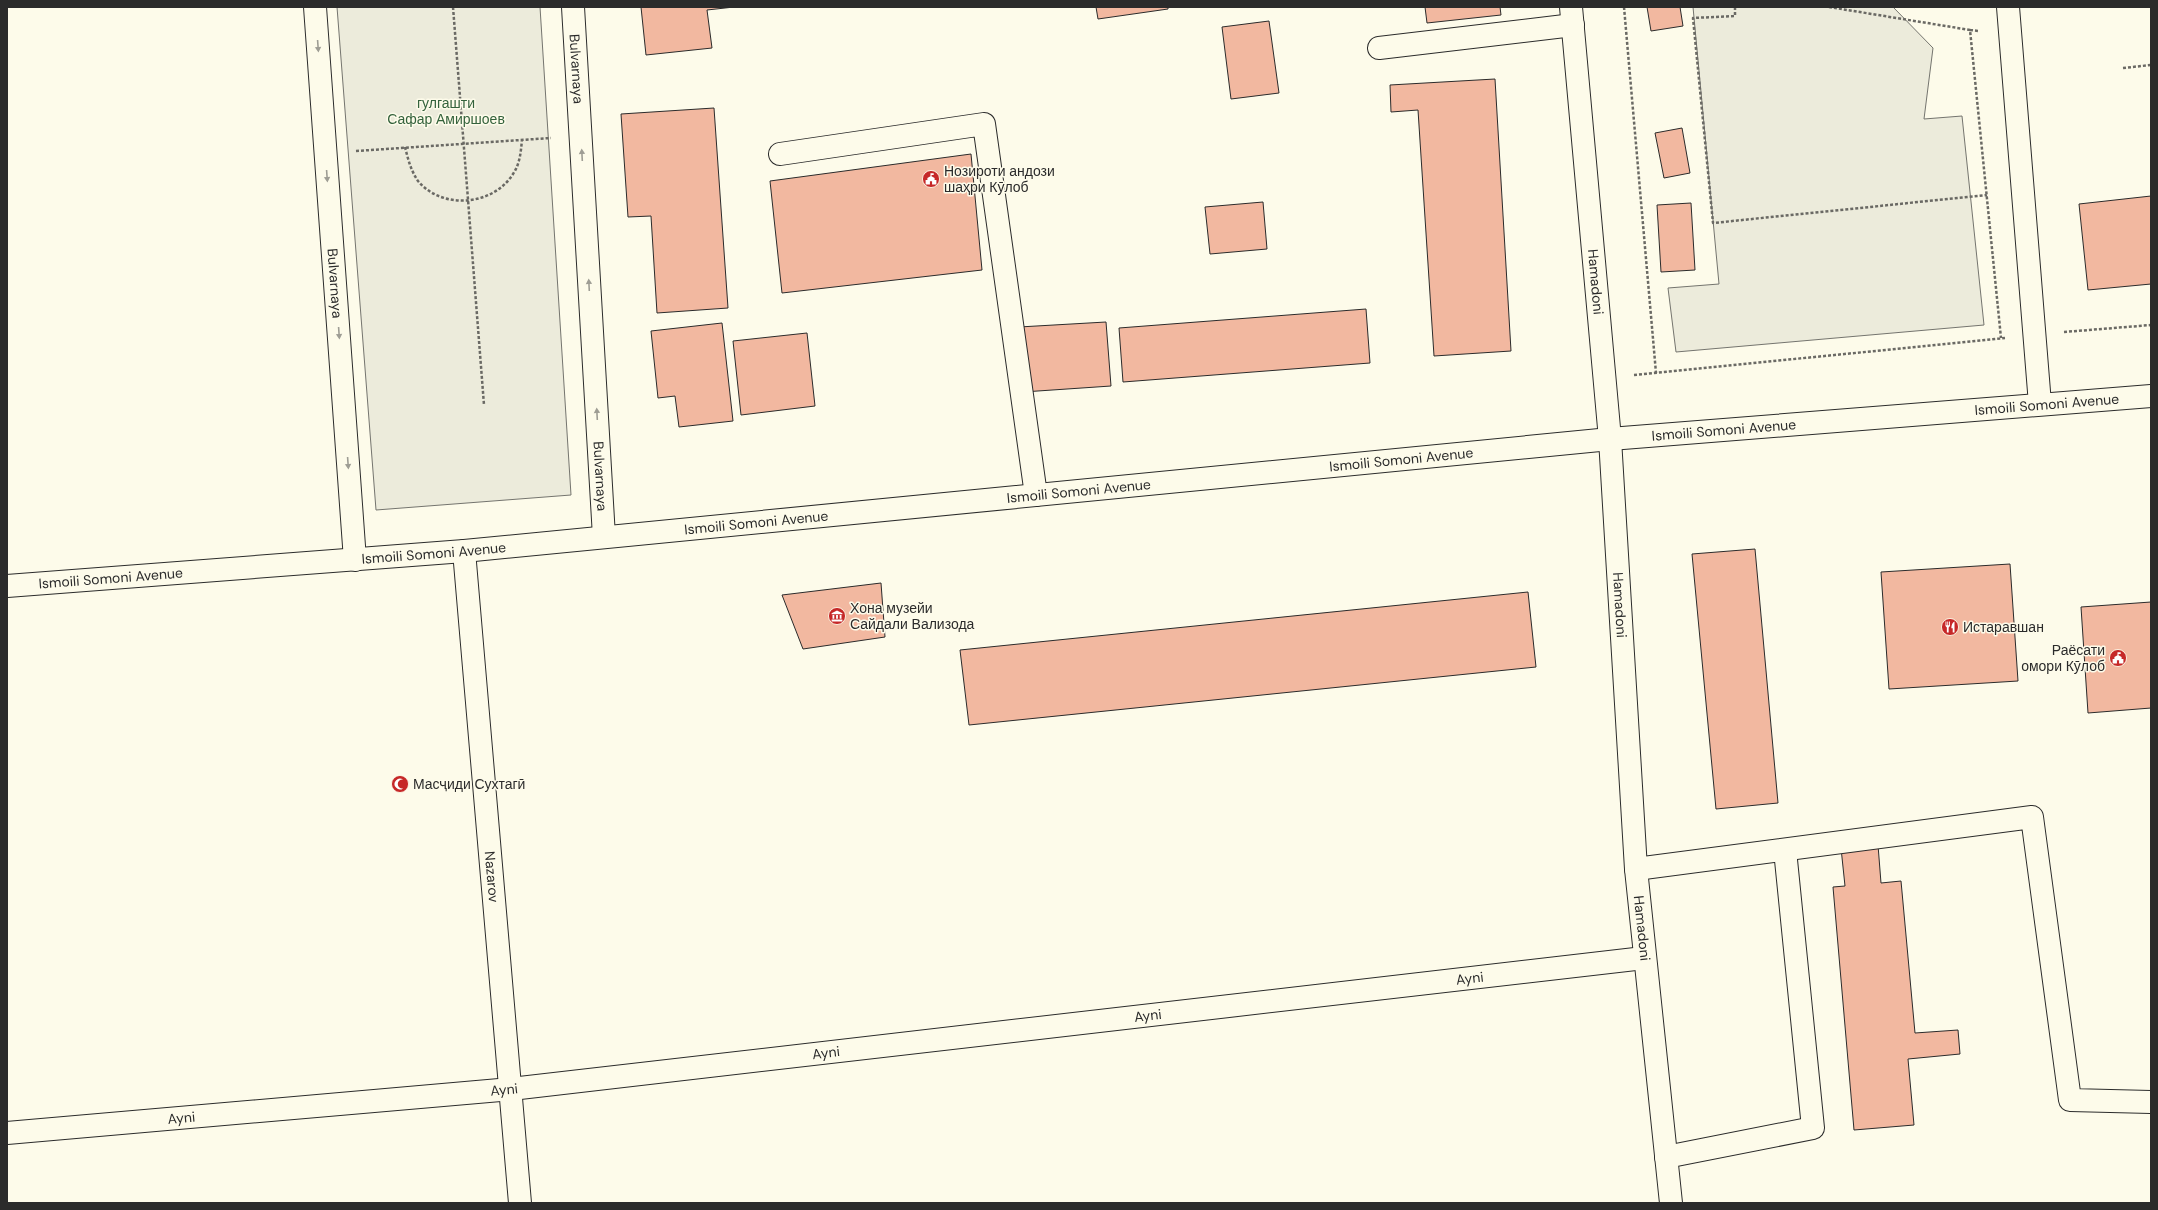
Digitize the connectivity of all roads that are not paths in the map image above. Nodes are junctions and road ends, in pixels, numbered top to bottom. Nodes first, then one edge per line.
1 (315, 7) edge
2 (573, 7) edge
3 (2008, 7) edge
4 (1572, 16) edge
5 (1379, 48) dead end
6 (780, 154) dead end
7 (2151, 396) edge
8 (2040, 404) junction
9 (1610, 439) junction
10 (1036, 495) junction
11 (604, 537) junction
12 (464, 551) junction
13 (355, 560) junction
14 (7, 586) edge
15 (1785, 850) junction
16 (1636, 869) junction
17 (1644, 958) junction
18 (511, 1088) junction
19 (2151, 1102) edge
20 (7, 1133) edge
21 (1666, 1157) junction
22 (520, 1203) edge
23 (1671, 1203) edge

1 -> 13 street, Bulvarnaya
11 -> 2 street, Bulvarnaya
3 - 8 street
4 - 5 street
4 - 9 street, Hamadoni
6 - 10 street
7 - 8 street, Ismoili Somoni Avenue
8 - 9 street, Ismoili Somoni Avenue
9 - 10 street, Ismoili Somoni Avenue
9 - 16 street, Hamadoni
10 - 11 street, Ismoili Somoni Avenue
11 - 12 street, Ismoili Somoni Avenue
12 - 13 street, Ismoili Somoni Avenue
12 - 18 street, Nazarov
13 - 14 street, Ismoili Somoni Avenue
15 - 16 street
15 - 19 street
15 - 21 street
16 - 17 street, Hamadoni
17 - 18 street, Ayni
17 - 21 street, Hamadoni
18 - 20 street, Ayni
18 - 22 street, Nazarov
21 - 23 street, Hamadoni

